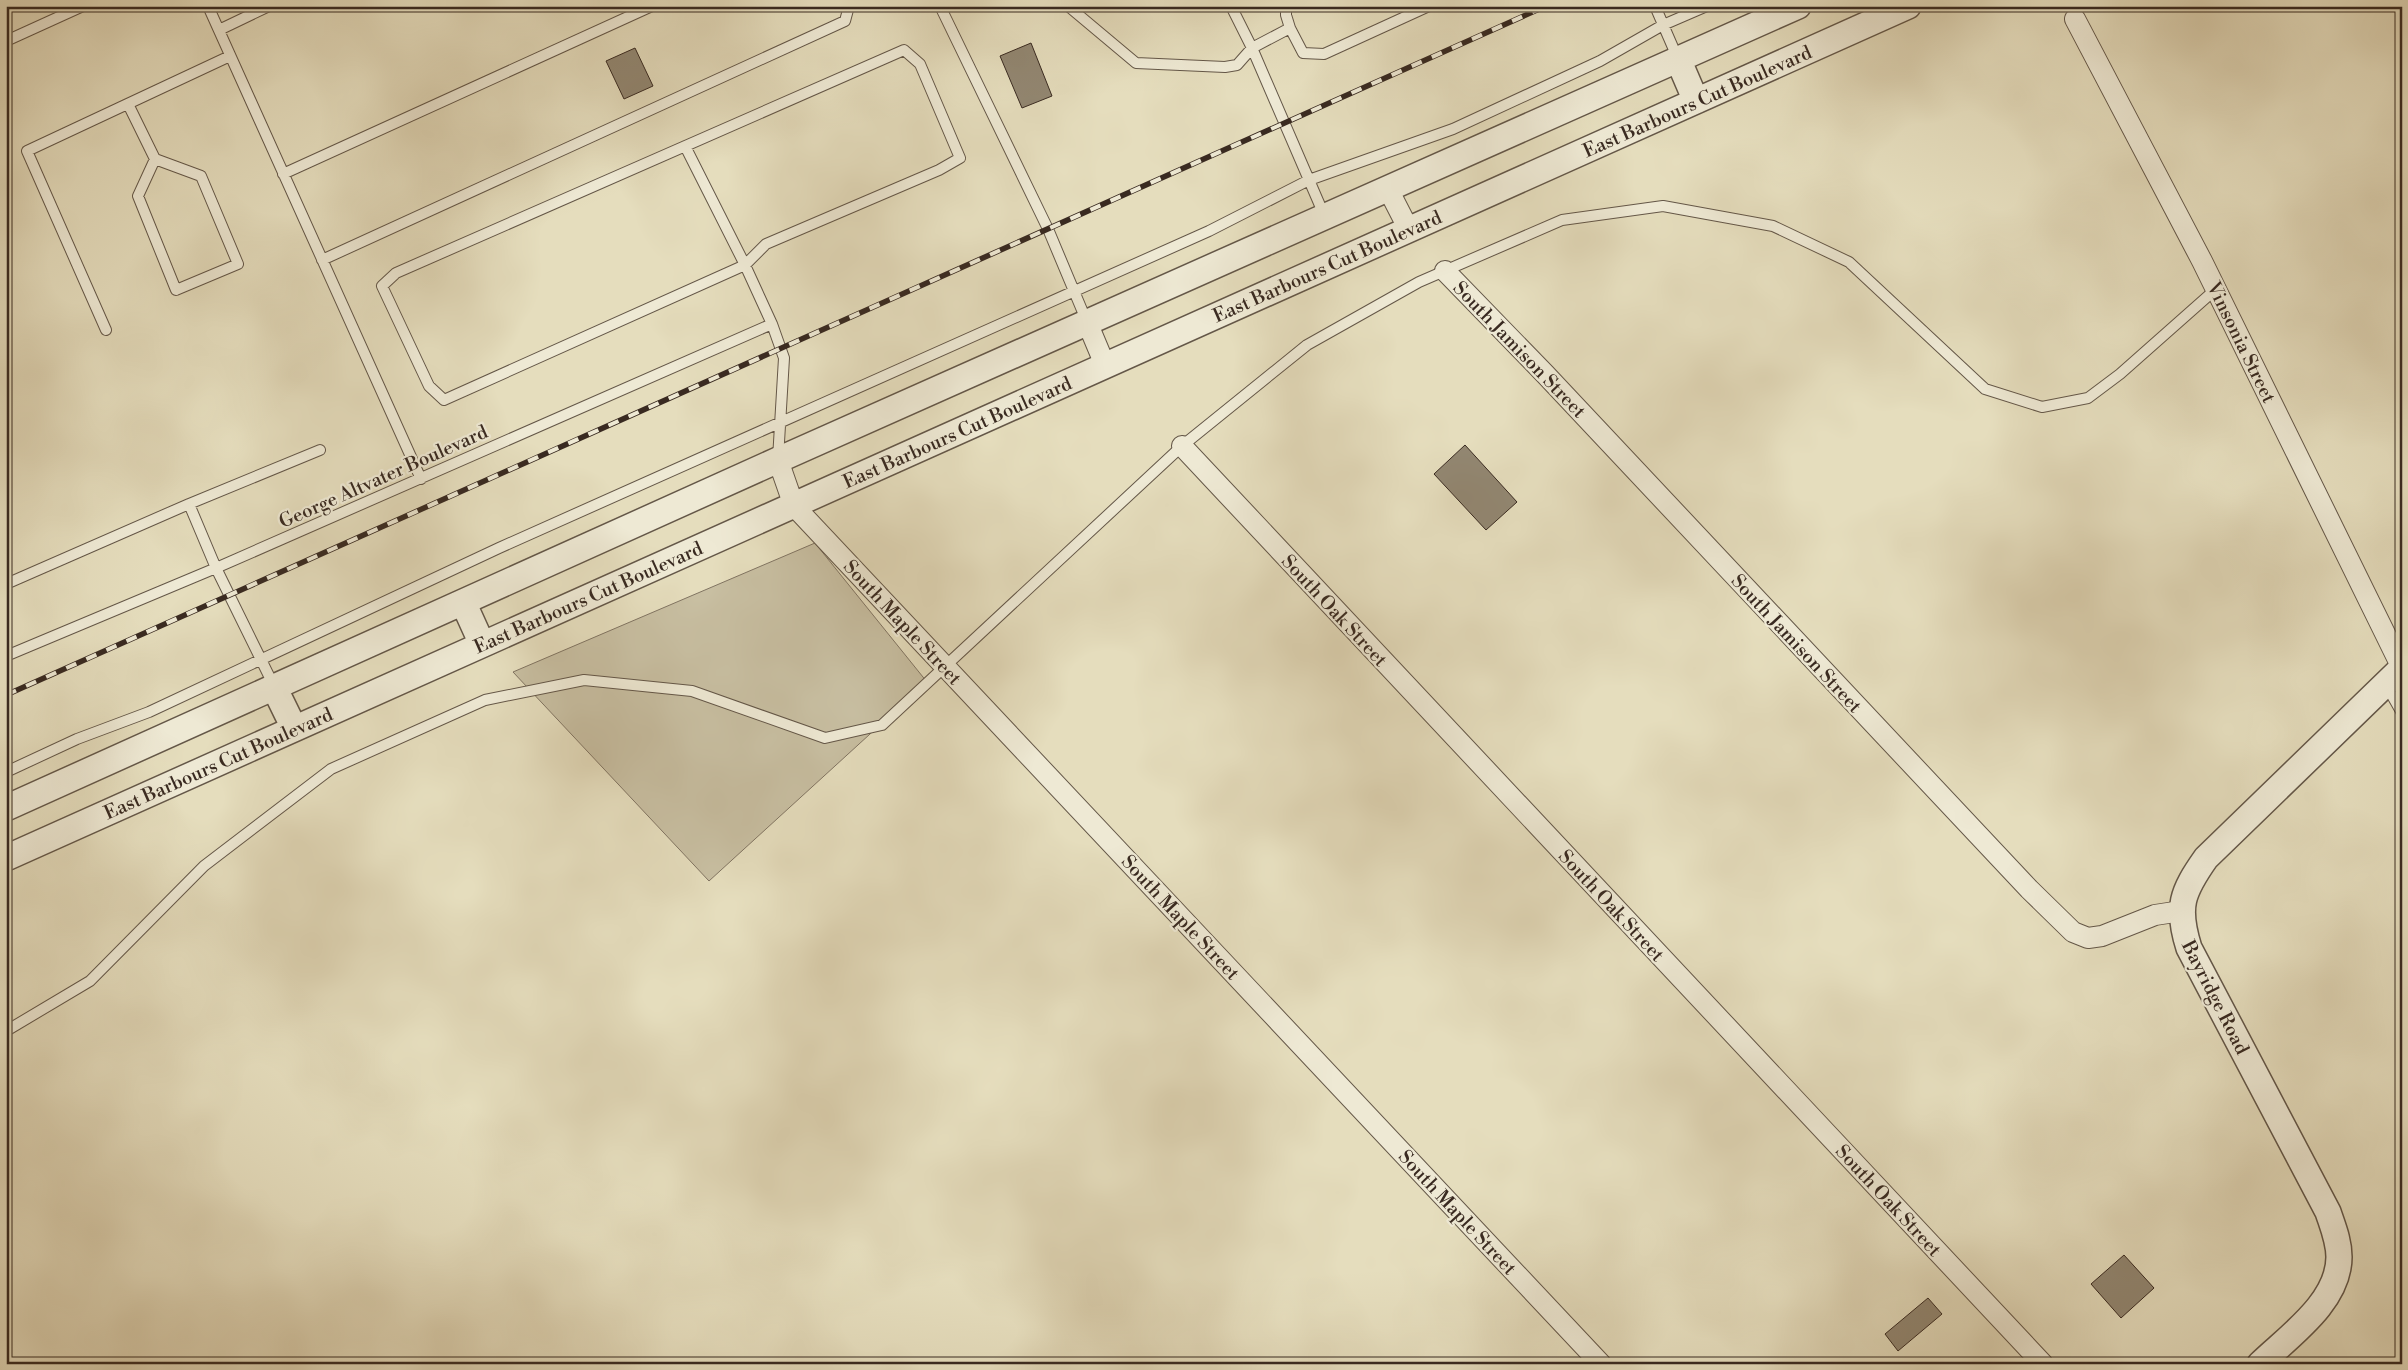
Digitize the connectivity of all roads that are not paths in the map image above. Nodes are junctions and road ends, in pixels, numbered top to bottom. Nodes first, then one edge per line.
1 (83, 6) edge
2 (208, 6) edge
3 (269, 6) edge
4 (652, 6) edge
5 (849, 6) edge
6 (940, 6) edge
7 (1068, 6) edge
8 (1231, 6) edge
9 (1286, 6) edge
10 (1429, 6) edge
11 (1655, 6) edge
12 (1707, 6) edge
13 (1798, 6) edge
14 (1908, 6) edge
15 (2075, 19) dead end
16 (1662, 25) junction
17 (1290, 28) junction
18 (219, 30) junction
19 (6, 41) edge
20 (1252, 48) junction
21 (230, 56) junction
22 (1678, 59) junction
23 (1696, 101) junction
24 (128, 104) junction
25 (685, 146) junction
26 (155, 159) junction
27 (283, 174) junction
28 (1309, 180) junction
29 (1388, 189) junction
30 (1325, 217) junction
31 (1409, 230) junction
32 (322, 260) junction
33 (745, 265) junction
34 (1445, 271) junction
35 (2216, 289) junction
36 (1074, 292) junction
37 (1087, 322) junction
38 (772, 324) junction
39 (106, 330) dead end
40 (1105, 365) junction
41 (780, 423) junction
42 (1182, 446) junction
43 (320, 450) dead end
44 (778, 460) junction
45 (421, 478) junction
46 (189, 504) junction
47 (794, 506) junction
48 (216, 568) junction
49 (6, 584) edge
50 (463, 602) junction
51 (482, 644) junction
52 (6, 656) edge
53 (262, 660) junction
54 (944, 665) junction
55 (2394, 676) edge
56 (274, 687) junction
57 (2402, 713) edge
58 (294, 728) junction
59 (6, 772) edge
60 (6, 808) edge
61 (6, 858) edge
62 (2181, 911) junction
63 (6, 1031) edge
64 (1600, 1364) edge
65 (2043, 1364) edge
66 (2260, 1364) edge

1 - 19 lane
2 - 18 lane
3 - 18 lane
4 - 27 lane
5 - 32 lane
6 - 36 lane
7 - 20 lane
8 - 20 lane
9 - 17 lane
10 - 17 lane
11 - 16 lane
12 - 16 lane
13 - 22 street
14 - 23 street, East Barbours Cut Boulevard
15 - 35 street, Vinsonia Street
16 - 22 lane
16 - 28 lane
17 - 20 lane
18 - 21 lane
20 - 28 lane
21 - 24 lane
21 - 27 lane
22 - 23 street
22 - 29 street
23 - 31 street, East Barbours Cut Boulevard
24 - 26 lane
24 - 39 lane
25 - 33 lane
25 - 33 lane
25 - 33 lane
26 - 26 lane
27 - 32 lane
28 - 30 lane
28 - 36 lane
29 - 30 street
29 - 31 street
30 - 37 street
31 - 40 street, East Barbours Cut Boulevard
32 - 45 lane
33 - 38 lane
34 - 35 lane
34 - 42 lane
34 - 62 street, South Jamison Street
35 - 55 street, Vinsonia Street
36 - 37 lane
36 - 41 lane
37 - 40 street
37 - 44 street
38 - 41 lane
38 - 45 lane, George Altvater Boulevard
40 - 47 street, East Barbours Cut Boulevard
41 - 44 lane
41 - 53 lane
42 - 54 lane
42 - 65 street, South Oak Street
43 - 46 lane
44 - 47 street, South Maple Street
44 - 50 street
45 - 48 lane, George Altvater Boulevard
46 - 48 lane
46 - 49 lane
47 - 51 street, East Barbours Cut Boulevard
47 - 54 street, South Maple Street
48 - 52 lane, George Altvater Boulevard
48 - 53 lane
50 - 51 street
50 - 56 street
51 - 58 street, East Barbours Cut Boulevard
53 - 56 lane
53 - 59 lane
54 - 63 lane
54 - 64 street, South Maple Street
55 - 57 lane
55 - 62 street, Bayridge Road
56 - 58 street
56 - 60 street
58 - 61 street, East Barbours Cut Boulevard
62 - 66 street, Bayridge Road

